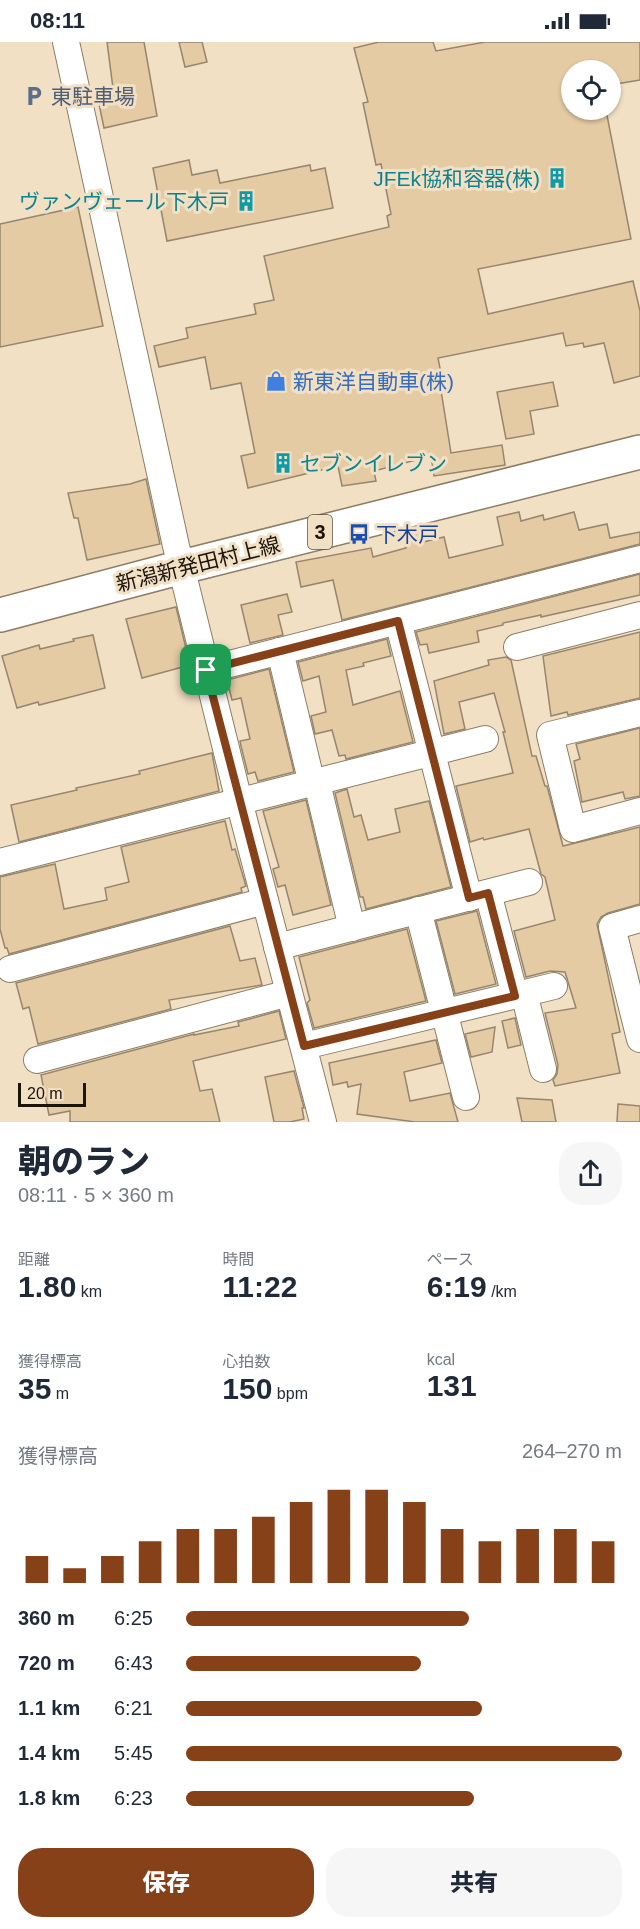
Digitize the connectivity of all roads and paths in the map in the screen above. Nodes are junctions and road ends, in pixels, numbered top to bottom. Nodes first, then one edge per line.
1 (66, 42) edge
2 (640, 452) edge
3 (640, 559) edge
4 (182, 567) junction
5 (0, 615) edge
6 (640, 615) edge
7 (398, 621) junction
8 (517, 647) dead end
9 (280, 651) junction
10 (206, 670) junction
11 (640, 713) edge
12 (485, 739) dead end
13 (432, 753) junction
14 (314, 783) junction
15 (239, 801) junction
16 (640, 811) edge
17 (0, 862) edge
18 (529, 882) dead end
19 (478, 895) junction
20 (265, 901) junction
21 (418, 910) junction
22 (640, 919) edge
23 (352, 928) junction
24 (277, 947) junction
25 (10, 969) dead end
26 (554, 986) dead end
27 (290, 993) junction
28 (519, 995) junction
29 (445, 1012) junction
30 (640, 1038) edge
31 (304, 1046) junction
32 (37, 1060) dead end
33 (543, 1069) dead end
34 (466, 1097) dead end
35 (323, 1122) edge

1 - 4 street
2 - 4 main road, 新潟新発田村上線 / 3
3 - 7 street
4 - 5 main road, 新潟新発田村上線 / 3
4 - 10 street
6 - 8 street
7 - 9 street
7 - 13 street
9 - 10 street
9 - 14 street
10 - 15 street
11 - 16 street
12 - 13 street
13 - 14 street
13 - 19 street
14 - 15 street
14 - 23 street
15 - 17 street
15 - 20 street
18 - 19 street
19 - 21 street
19 - 28 street
20 - 24 street
20 - 25 street
21 - 23 street
21 - 29 street
22 - 30 street
23 - 24 street
24 - 27 street
26 - 28 street
27 - 31 street
27 - 32 street
28 - 29 street
28 - 33 street
29 - 31 street
29 - 34 street
31 - 35 street

